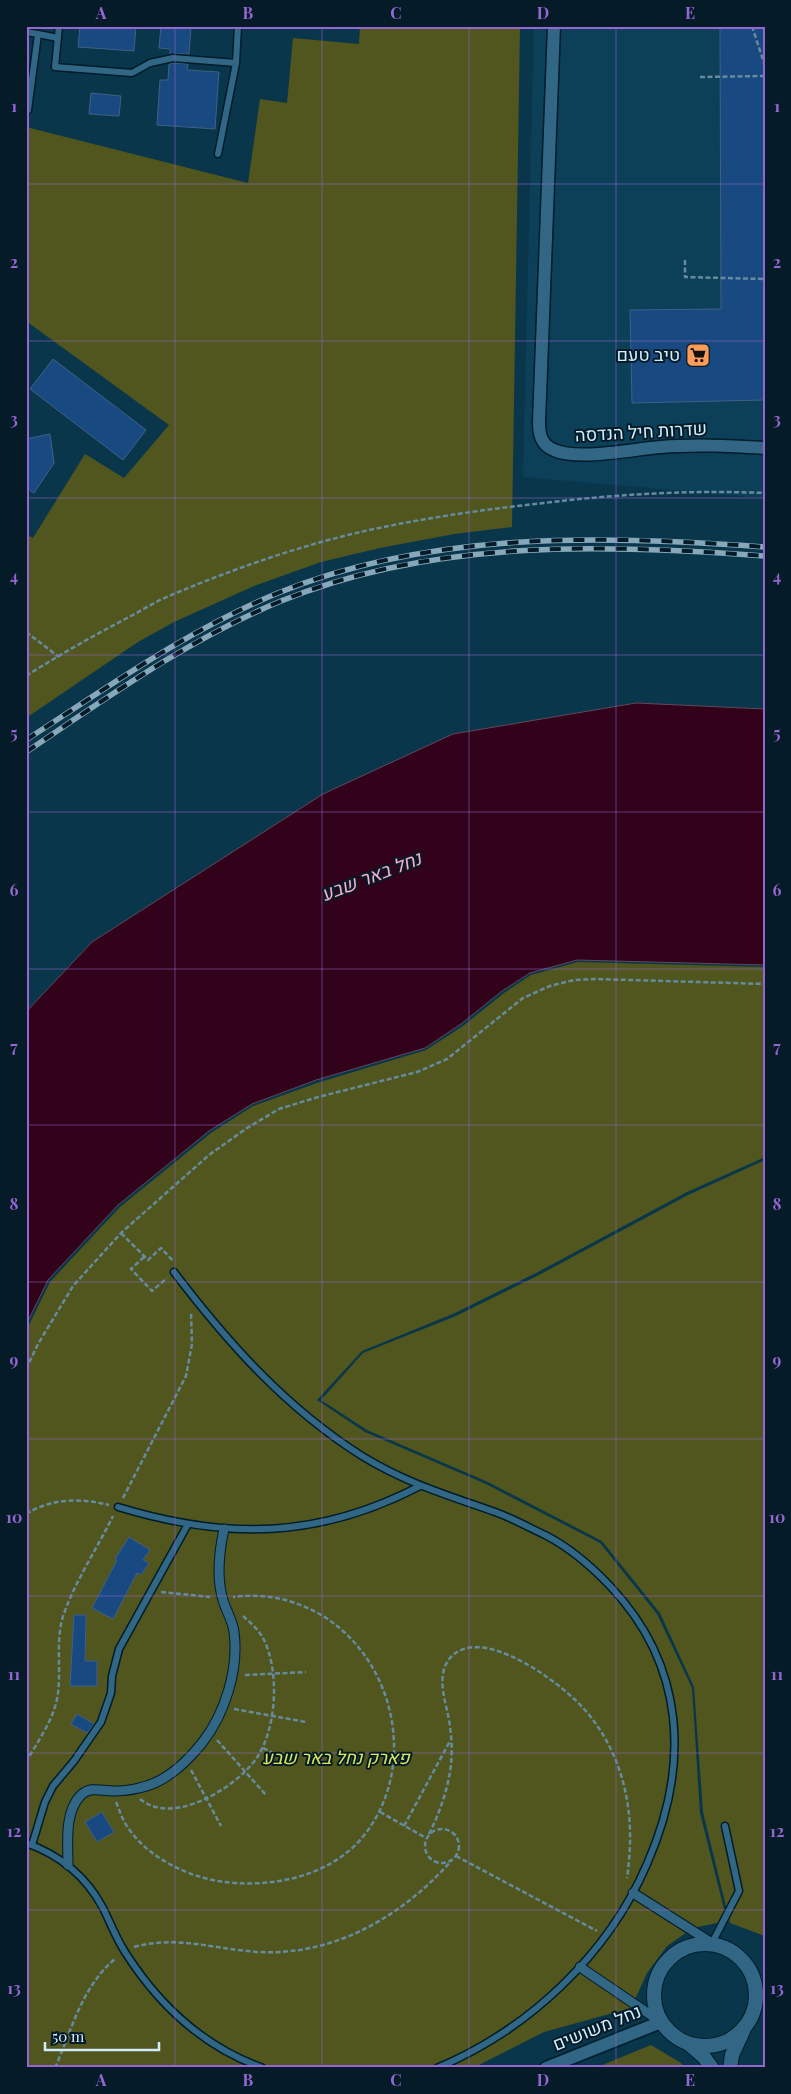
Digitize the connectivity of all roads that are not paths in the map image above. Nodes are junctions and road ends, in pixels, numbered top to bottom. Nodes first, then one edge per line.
1 (60, 26) edge
2 (238, 26) edge
3 (554, 26) edge
4 (26, 32) edge
5 (38, 34) junction
6 (58, 38) junction
7 (236, 63) junction
8 (26, 110) edge
9 (218, 154) dead end
10 (765, 448) edge
11 (174, 1272) road end
12 (420, 1486) junction
13 (118, 1507) road end
14 (188, 1524) junction
15 (224, 1529) junction
16 (725, 1826) dead end
17 (29, 1844) edge
18 (68, 1865) junction
19 (633, 1893) junction
20 (712, 1943) junction
21 (742, 1958) junction
22 (580, 1967) junction
23 (765, 1971) edge
24 (765, 2004) edge
25 (661, 2022) junction
26 (747, 2025) junction
27 (688, 2043) junction
28 (263, 2068) edge
29 (437, 2068) edge
30 (546, 2068) edge
31 (712, 2068) edge
32 (730, 2068) edge

1 - 6 lane
2 - 7 lane
3 - 10 street, שדרות חיל הנדסה
4 - 5 lane
5 - 6 lane
5 - 8 lane
6 - 7 lane
7 - 9 lane
11 - 12 lane
12 - 15 lane
12 - 19 lane
13 - 14 lane
14 - 15 lane
14 - 17 lane
15 - 18 street
16 - 20 lane
17 - 18 lane
18 - 28 lane
19 - 20 street
19 - 22 lane
20 - 21 street
20 - 25 street
21 - 23 street
21 - 26 street
22 - 25 street
22 - 29 lane
24 - 26 street
25 - 27 street
25 - 30 street, נחל משושים
26 - 27 street
26 - 32 street
27 - 31 street

